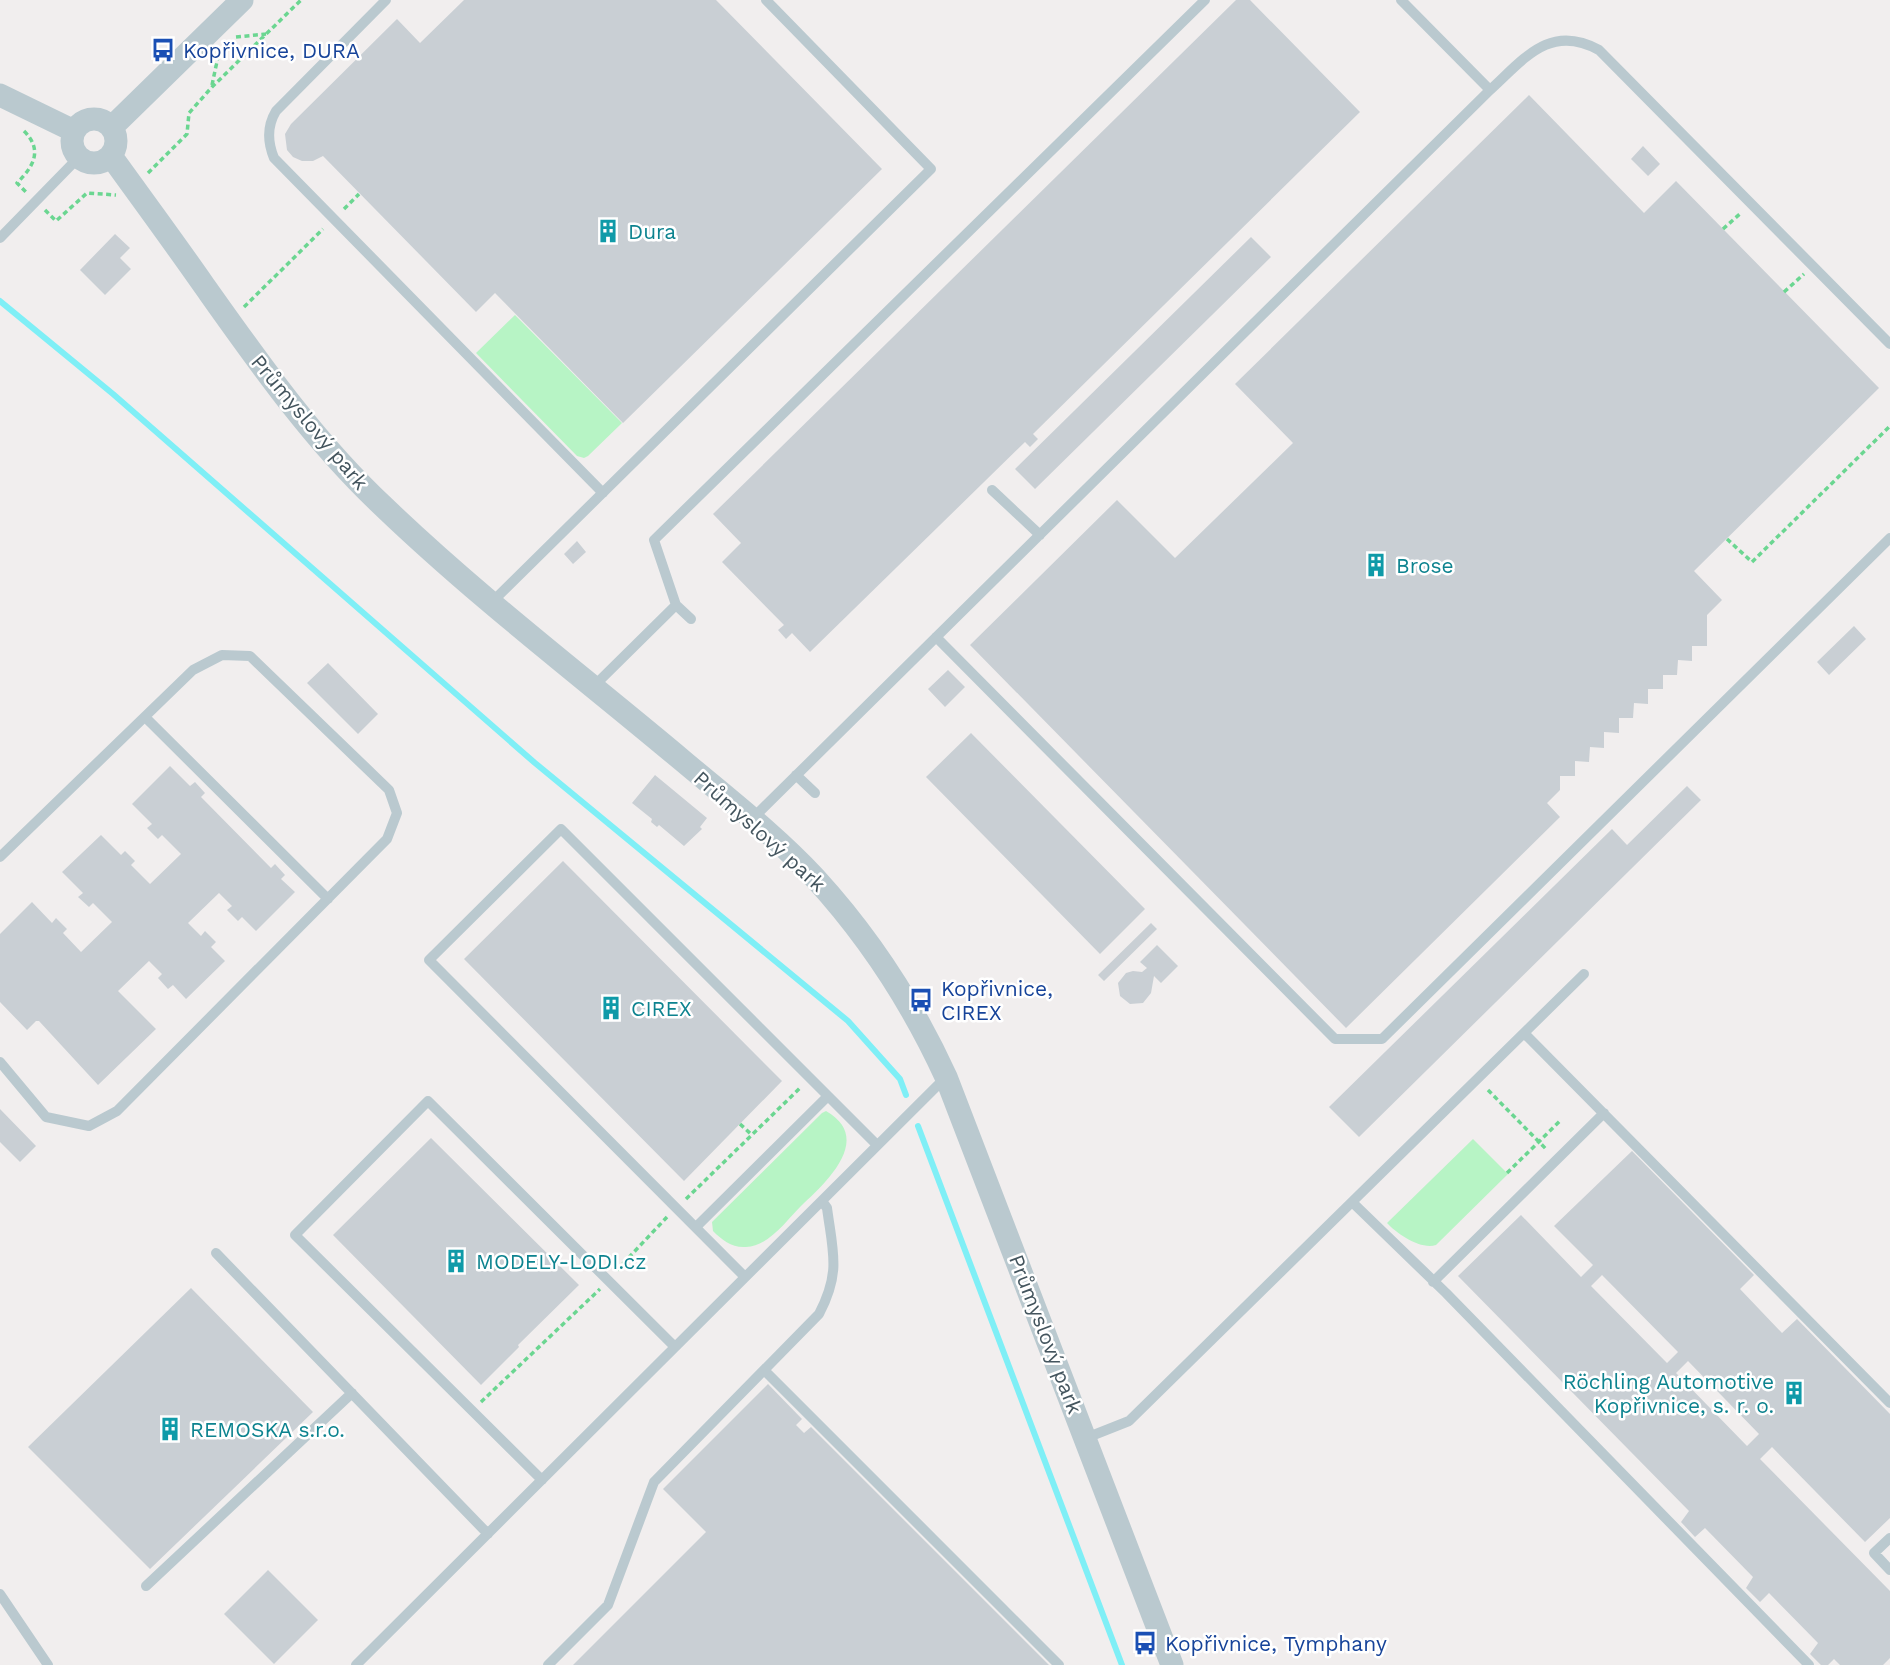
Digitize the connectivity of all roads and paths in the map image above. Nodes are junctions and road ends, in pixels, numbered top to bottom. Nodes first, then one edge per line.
1 (242, 0) edge
2 (301, 0) edge
3 (386, 0) edge
4 (766, 0) edge
5 (1205, 0) edge
6 (1401, 0) edge
7 (267, 34) junction
8 (231, 37) dead end
9 (220, 49) dead end
10 (212, 87) junction
11 (1490, 90) junction
12 (0, 95) edge
13 (112, 127) junction
14 (74, 131) junction
15 (111, 156) junction
16 (79, 157) junction
17 (145, 175) dead end
18 (359, 194) dead end
19 (1744, 210) dead end
20 (332, 220) junction
21 (1723, 229) dead end
22 (0, 238) edge
23 (1806, 272) dead end
24 (1784, 292) dead end
25 (240, 311) dead end
26 (1890, 344) edge
27 (1890, 426) edge
28 (992, 490) dead end
29 (603, 493) junction
30 (1040, 535) junction
31 (1890, 538) edge
32 (1727, 539) dead end
33 (492, 603) junction
34 (676, 605) junction
35 (691, 619) dead end
36 (936, 637) junction
37 (594, 686) junction
38 (145, 717) junction
39 (796, 775) junction
40 (815, 793) dead end
41 (752, 819) junction
42 (0, 857) edge
43 (328, 899) junction
44 (1584, 974) dead end
45 (1524, 1033) junction
46 (0, 1062) edge
47 (946, 1077) junction
48 (801, 1087) dead end
49 (1486, 1088) dead end
50 (828, 1096) junction
51 (1604, 1113) junction
52 (1561, 1120) dead end
53 (740, 1124) dead end
54 (751, 1135) junction
55 (1539, 1142) junction
56 (877, 1145) junction
57 (1557, 1160) junction
58 (1507, 1173) dead end
59 (686, 1199) dead end
60 (821, 1201) junction
61 (1352, 1202) junction
62 (669, 1216) dead end
63 (696, 1227) junction
64 (216, 1254) dead end
65 (616, 1272) dead end
66 (745, 1277) junction
67 (1433, 1282) junction
68 (602, 1286) dead end
69 (675, 1346) junction
70 (764, 1370) junction
71 (352, 1393) junction
72 (1890, 1403) edge
73 (472, 1411) junction
74 (1086, 1438) junction
75 (542, 1480) junction
76 (488, 1534) junction
77 (1890, 1538) edge
78 (1890, 1570) edge
79 (146, 1586) dead end
80 (0, 1594) edge
81 (48, 1665) edge
82 (356, 1665) edge
83 (548, 1665) edge
84 (1059, 1665) edge
85 (1172, 1665) edge
86 (1809, 1665) edge

1 - 13 street
2 - 7 path
3 - 20 lane
4 - 29 lane
5 - 34 lane
6 - 11 lane
7 - 8 path
7 - 10 path
9 - 10 path
10 - 17 path
11 - 26 lane
11 - 30 lane
12 - 14 street
13 - 14 street
13 - 15 street
14 - 16 street
15 - 16 street
15 - 33 street, Průmyslový park
16 - 22 lane
18 - 20 path
19 - 21 path
20 - 25 path
20 - 29 lane
23 - 24 path
27 - 32 path
28 - 30 lane
29 - 33 lane
30 - 36 lane
31 - 36 lane
33 - 37 street, Průmyslový park
34 - 35 lane
34 - 37 lane
36 - 39 lane
37 - 41 street, Průmyslový park
38 - 42 lane
38 - 43 lane
38 - 43 lane
39 - 40 lane
39 - 41 lane
41 - 47 street, Průmyslový park
43 - 46 lane
44 - 45 lane
45 - 51 lane
45 - 61 lane
47 - 56 lane
47 - 74 street, Průmyslový park
48 - 54 path
49 - 55 path
50 - 56 lane
50 - 63 lane
50 - 63 lane
51 - 57 lane
51 - 72 lane
52 - 55 path
53 - 54 path
54 - 59 path
55 - 57 path
55 - 58 path
56 - 60 lane
57 - 67 lane
60 - 66 lane
60 - 70 lane
61 - 67 lane
61 - 74 lane
62 - 65 path
63 - 66 lane
64 - 71 lane
66 - 69 lane
67 - 86 lane
68 - 73 path
69 - 73 lane
69 - 75 lane
70 - 83 lane
70 - 84 lane
71 - 76 lane
71 - 79 lane
73 - 75 lane
74 - 85 street, Průmyslový park
75 - 76 lane
76 - 82 lane
77 - 78 lane
80 - 81 lane

